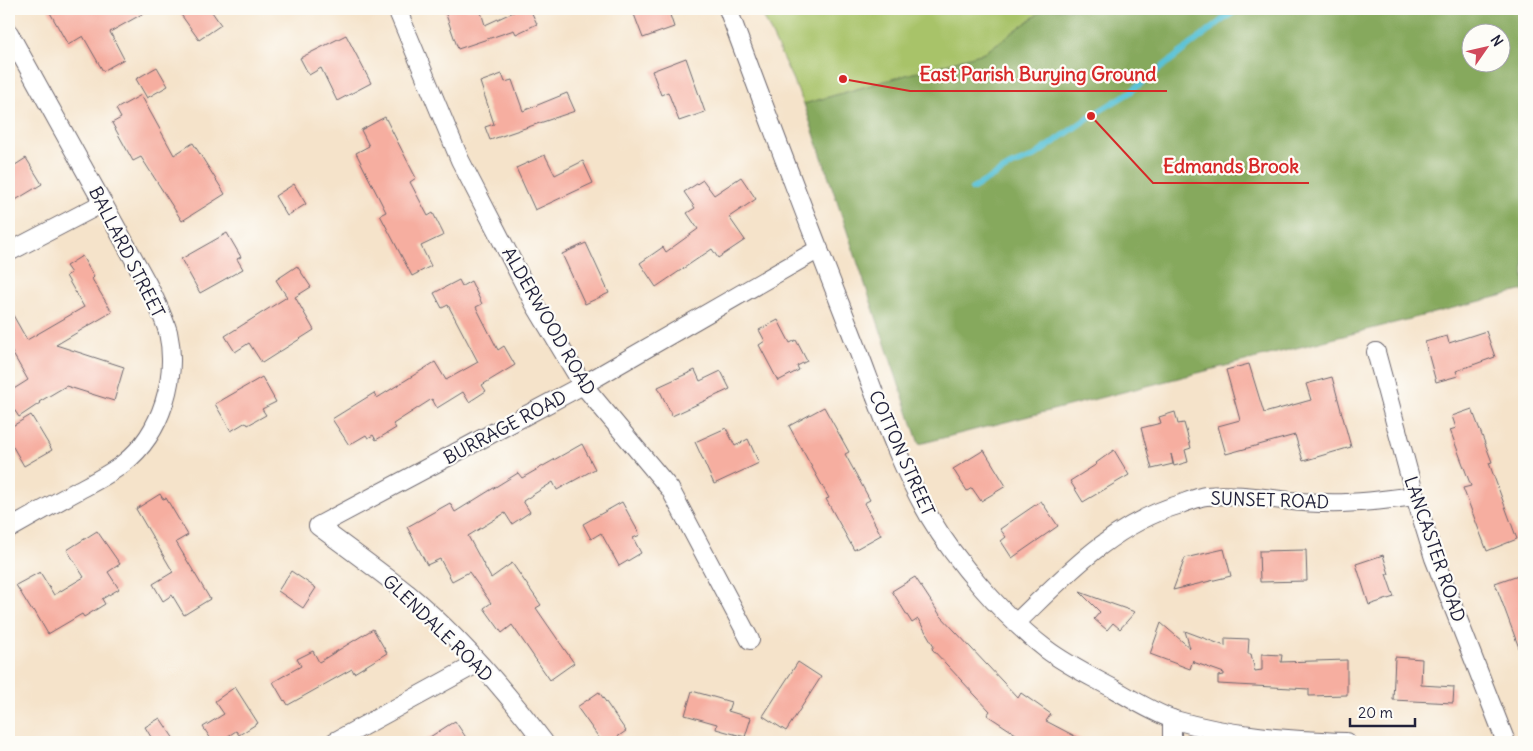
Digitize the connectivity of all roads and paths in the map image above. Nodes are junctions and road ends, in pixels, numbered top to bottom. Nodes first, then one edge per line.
1 (397, 9) edge
2 (728, 9) edge
3 (9, 33) edge
4 (103, 203) junction
5 (818, 249) junction
6 (9, 252) edge
7 (1376, 352) dead end
8 (583, 386) junction
9 (1415, 496) junction
10 (318, 526) joint
11 (9, 530) edge
12 (1016, 623) junction
13 (750, 640) dead end
14 (478, 663) junction
15 (1172, 719) junction
16 (334, 742) edge
17 (544, 742) edge
18 (1172, 742) edge
19 (1346, 742) edge
20 (1506, 742) edge

1 - 8 street, ALDERWOOD ROAD
2 - 5 street, COTTON STREET
3 - 4 street, BALLARD STREET
4 - 6 street
4 - 11 street, BALLARD STREET
5 - 8 street, BURRAGE ROAD
5 - 12 street, COTTON STREET
7 - 9 street, LANCASTER ROAD
8 - 10 street, BURRAGE ROAD
8 - 13 street, ALDERWOOD ROAD
9 - 12 street, SUNSET ROAD
9 - 20 street, LANCASTER ROAD
10 - 14 street, GLENDALE ROAD
12 - 15 street, COTTON STREET
14 - 16 street
14 - 17 street, GLENDALE ROAD
15 - 18 street
15 - 19 street, COTTON STREET

